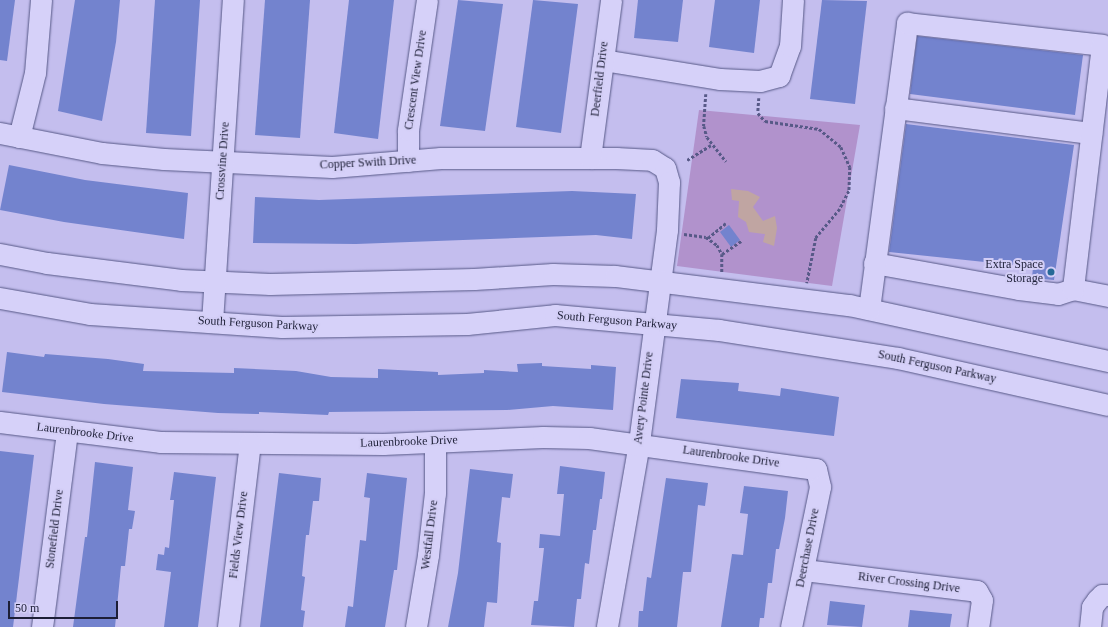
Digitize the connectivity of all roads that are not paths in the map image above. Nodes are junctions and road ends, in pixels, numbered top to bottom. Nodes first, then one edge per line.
1 (41, 0) edge
2 (233, 0) edge
3 (427, 0) edge
4 (610, 0) edge
5 (793, 0) edge
6 (603, 60) junction
7 (896, 108) junction
8 (1092, 133) junction
9 (10, 135) edge
10 (590, 158) junction
11 (224, 160) junction
12 (408, 161) junction
13 (665, 168) joint
14 (0, 254) edge
15 (874, 264) junction
16 (215, 281) junction
17 (659, 282) junction
18 (1073, 289) junction
19 (1108, 296) edge
20 (0, 298) edge
21 (869, 309) junction
22 (212, 322) junction
23 (653, 324) junction
24 (1108, 361) edge
25 (1108, 405) edge
26 (0, 422) edge
27 (67, 431) junction
28 (435, 442) junction
29 (639, 443) junction
30 (250, 444) junction
31 (816, 469) joint
32 (804, 570) junction
33 (1108, 595) edge
34 (42, 627) edge
35 (228, 627) edge
36 (416, 627) edge
37 (607, 627) edge
38 (791, 627) edge
39 (978, 627) edge
40 (1090, 627) edge

1 - 9 street
2 - 11 street, Crossvine Drive
3 - 12 street, Crescent View Drive
4 - 6 street, Deerfield Drive
5 - 6 street
6 - 10 street, Deerfield Drive
7 - 8 street
7 - 8 street
7 - 15 street
8 - 18 street
9 - 11 street, Copper Swith Drive
10 - 12 street, Copper Swith Drive
10 - 13 street, Copper Swith Drive
11 - 12 street, Copper Swith Drive
11 - 16 street, Crossvine Drive
13 - 17 street, Avery Pointe Drive
14 - 16 street
15 - 18 street
15 - 21 street
16 - 17 street
16 - 22 street, Crossvine Drive
17 - 21 street
17 - 23 street, Avery Pointe Drive
18 - 19 street
20 - 22 street, South Ferguson Parkway
21 - 24 street
22 - 23 street, South Ferguson Parkway
23 - 25 street, South Ferguson Parkway
23 - 29 street, Avery Pointe Drive
26 - 27 street, Laurenbrooke Drive
27 - 30 street, Laurenbrooke Drive
27 - 34 street, Stonefield Drive
28 - 29 street, Laurenbrooke Drive
28 - 30 street, Laurenbrooke Drive
28 - 36 street, Westfall Drive
29 - 31 street, Laurenbrooke Drive
29 - 37 street, Avery Pointe Drive
30 - 35 street, Fields View Drive
31 - 32 street, Deerchase Drive
32 - 38 street, Deerchase Drive
32 - 39 street, River Crossing Drive
33 - 40 street

